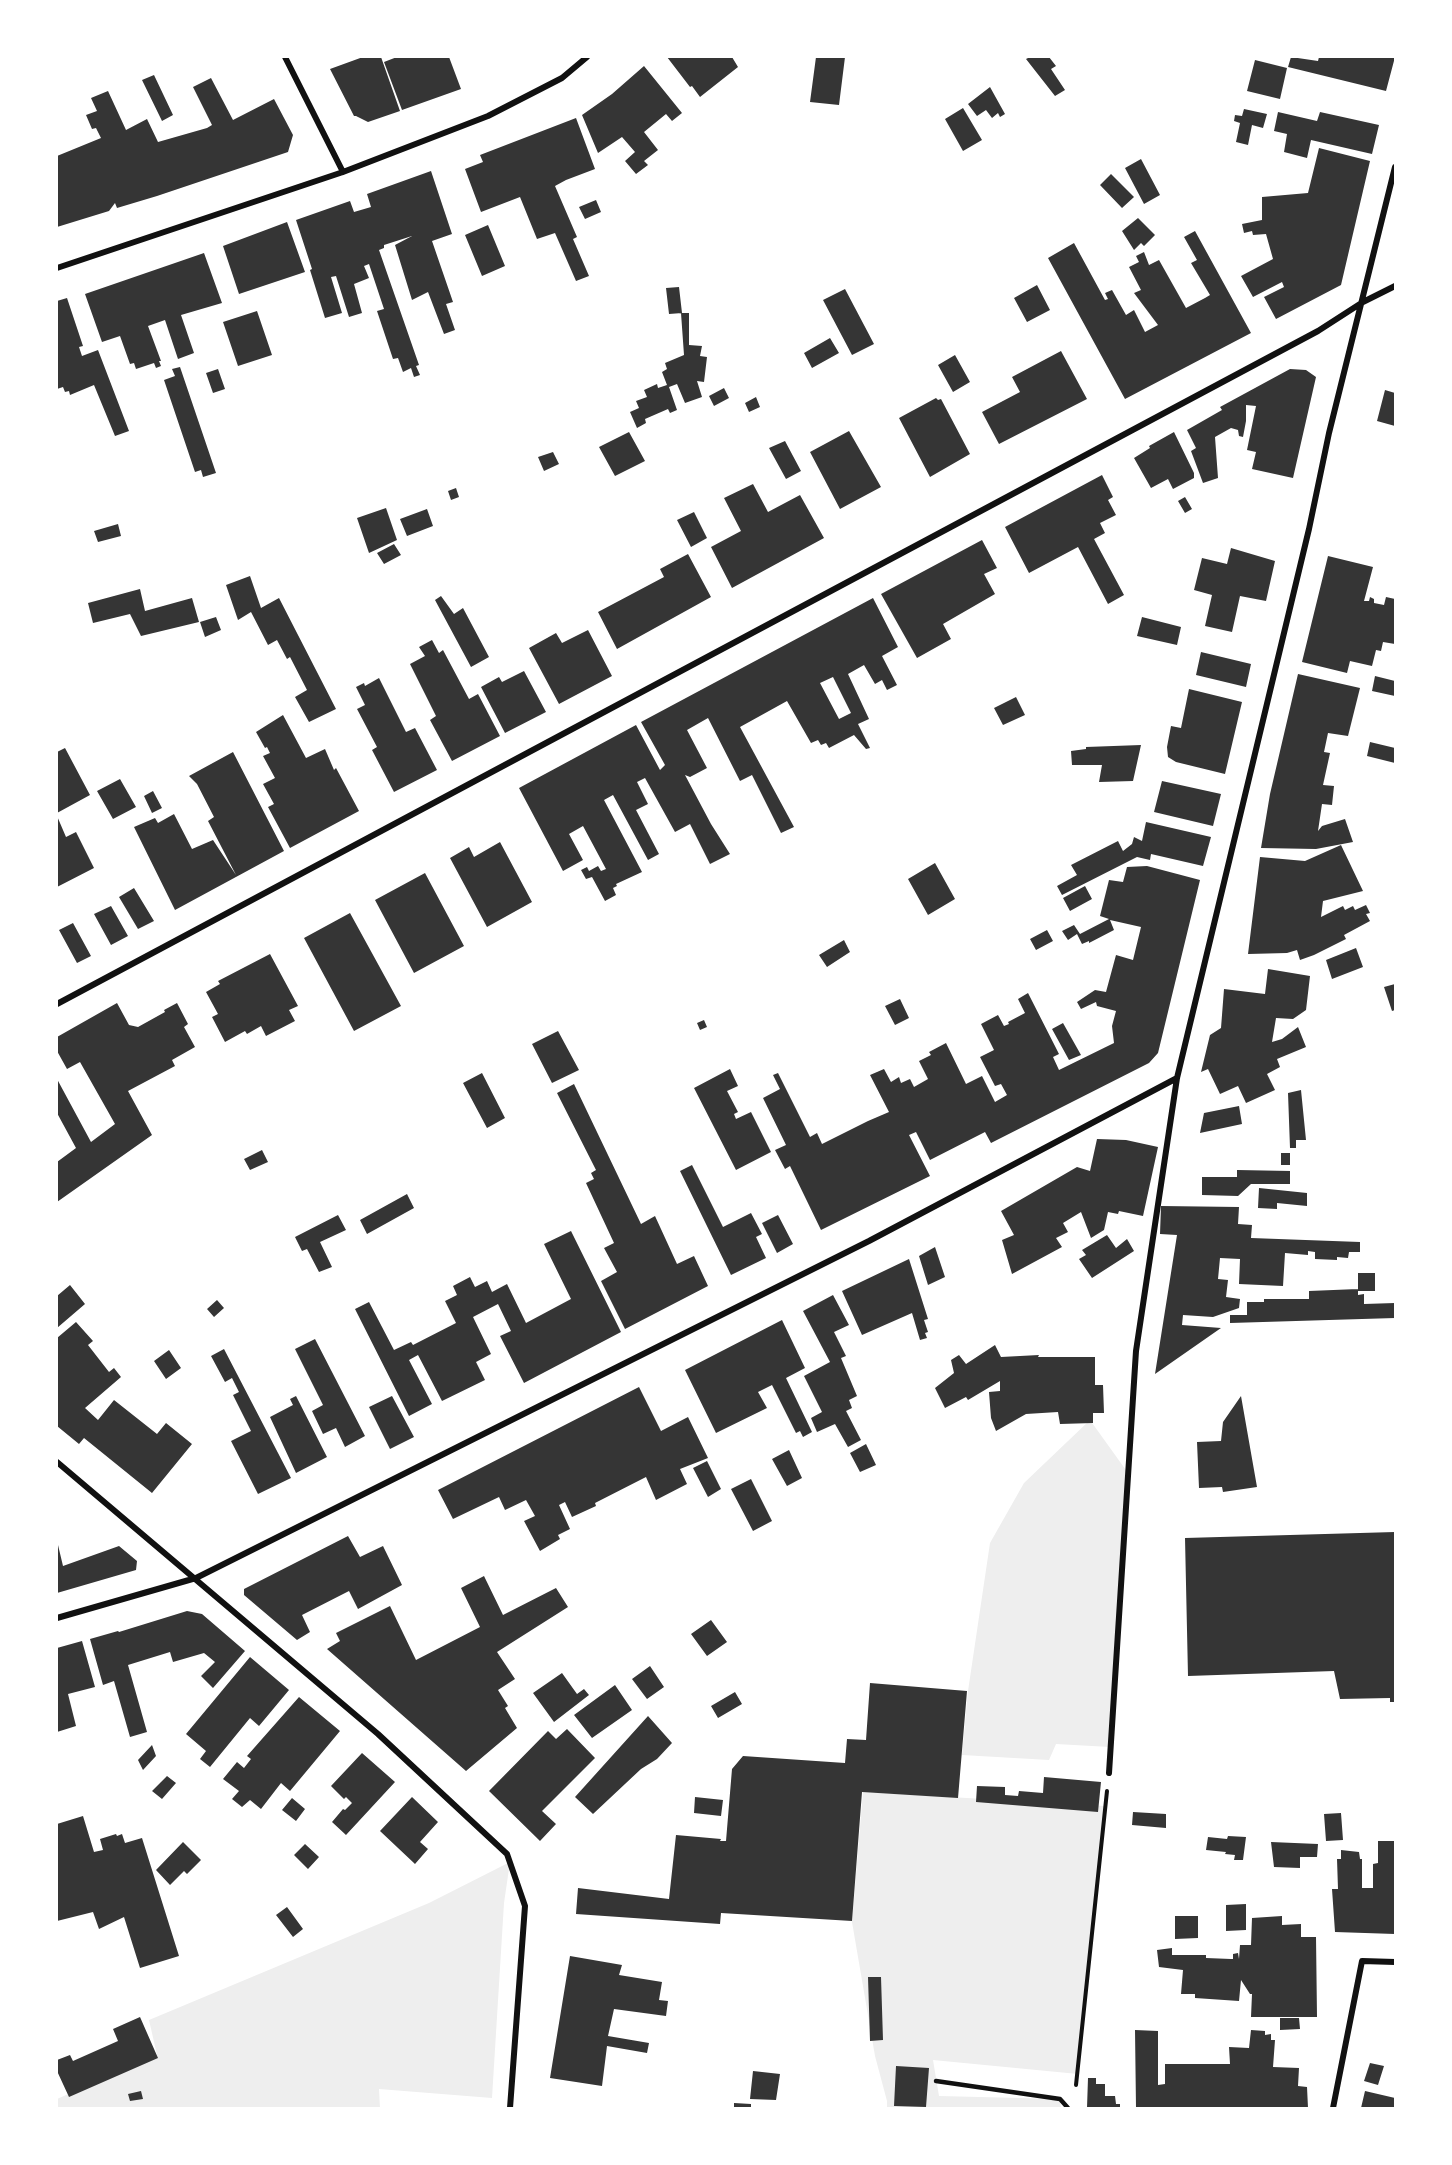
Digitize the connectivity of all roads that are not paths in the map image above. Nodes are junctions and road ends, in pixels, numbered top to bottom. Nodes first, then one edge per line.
1 (285, 57) edge
2 (587, 57) edge
3 (1395, 167) edge
4 (343, 172) junction
5 (57, 268) edge
6 (1395, 286) edge
7 (1363, 302) junction
8 (57, 1004) edge
9 (1177, 1078) junction
10 (57, 1462) edge
11 (196, 1578) junction
12 (57, 1618) edge
13 (1109, 1773) road end
14 (1395, 1962) edge
15 (936, 2081) dead end
16 (510, 2108) edge
17 (1068, 2108) edge
18 (1333, 2108) edge

1 - 4 street
2 - 4 street
3 - 7 street
4 - 5 street
6 - 7 street
7 - 8 street
7 - 9 street
9 - 11 street
9 - 13 street
10 - 11 street
11 - 12 street
11 - 16 street
14 - 18 street
15 - 17 lane

